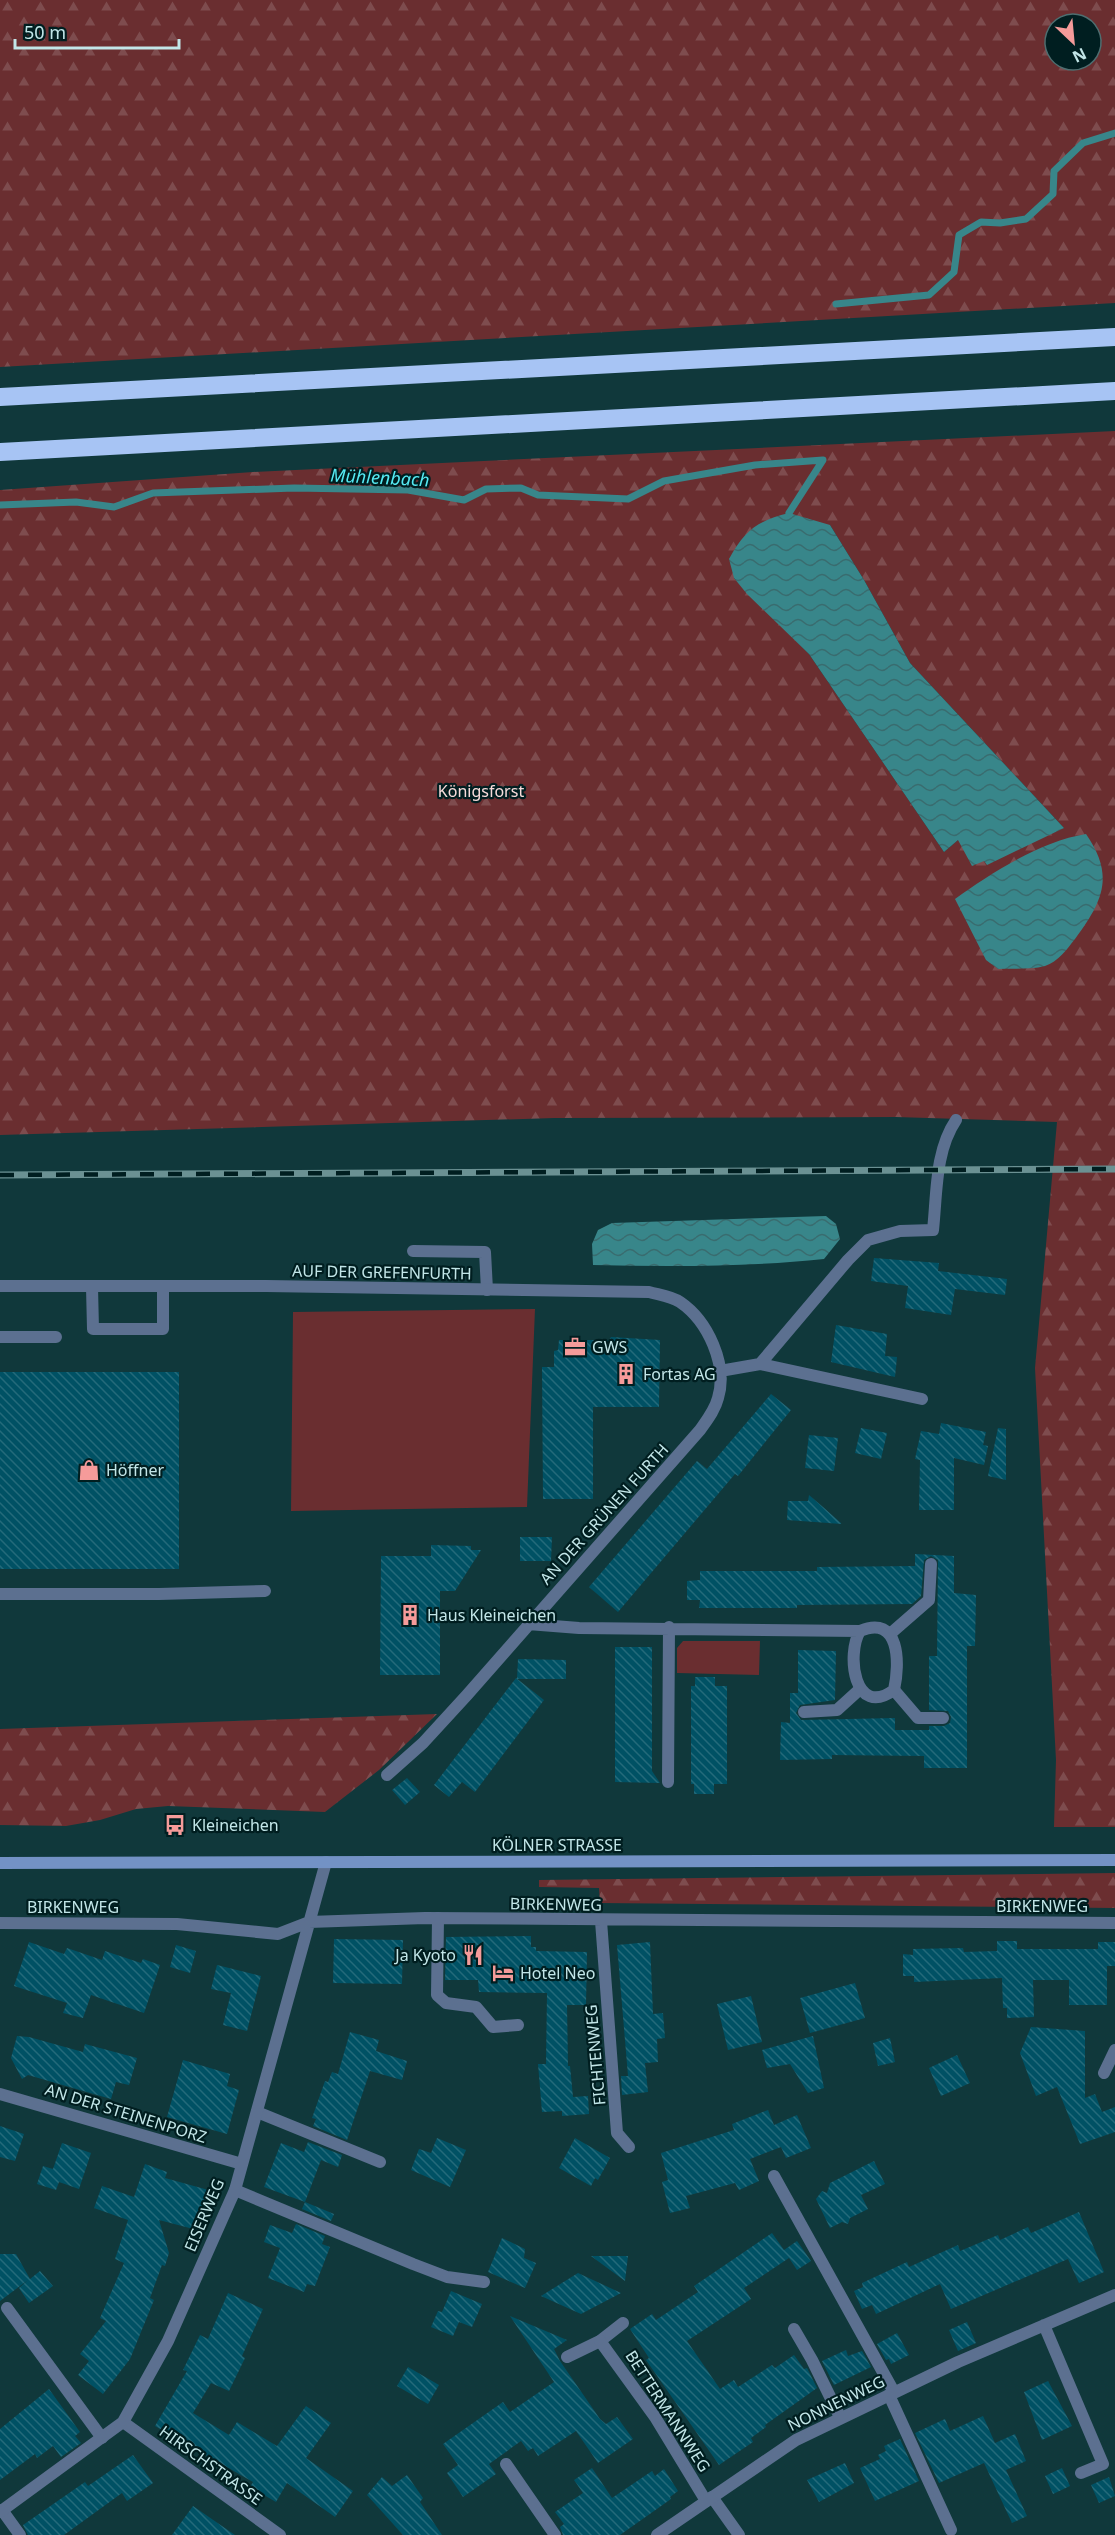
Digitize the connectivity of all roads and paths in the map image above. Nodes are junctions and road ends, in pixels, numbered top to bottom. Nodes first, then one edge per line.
1 (1115, 337) edge
2 (1115, 391) edge
3 (0, 398) edge
4 (0, 452) edge
5 (956, 1120) dead end
6 (413, 1251) dead end
7 (0, 1286) edge
8 (92, 1287) junction
9 (163, 1288) junction
10 (487, 1290) junction
11 (56, 1336) dead end
12 (0, 1337) edge
13 (760, 1364) junction
14 (720, 1371) junction
15 (922, 1399) dead end
16 (931, 1564) dead end
17 (265, 1591) dead end
18 (0, 1594) edge
19 (528, 1624) junction
20 (669, 1627) junction
21 (860, 1631) junction
22 (890, 1634) junction
23 (894, 1689) junction
24 (860, 1690) junction
25 (804, 1712) dead end
26 (943, 1718) dead end
27 (387, 1775) dead end
28 (668, 1782) dead end
29 (1115, 1860) edge
30 (326, 1862) junction
31 (0, 1863) edge
32 (438, 1918) junction
33 (601, 1921) junction
34 (309, 1922) junction
35 (0, 1923) edge
36 (1115, 1923) edge
37 (518, 2025) dead end
38 (1115, 2050) edge
39 (1104, 2073) dead end
40 (0, 2094) edge
41 (257, 2112) junction
42 (629, 2147) dead end
43 (380, 2162) dead end
44 (242, 2164) junction
45 (774, 2176) dead end
46 (235, 2190) junction
47 (484, 2282) dead end
48 (1115, 2295) edge
49 (7, 2308) dead end
50 (623, 2323) dead end
51 (1044, 2325) junction
52 (794, 2329) dead end
53 (600, 2341) junction
54 (567, 2358) dead end
55 (892, 2394) junction
56 (840, 2417) junction
57 (123, 2422) junction
58 (102, 2438) junction
59 (506, 2464) dead end
60 (1081, 2474) dead end
61 (709, 2499) junction
62 (1, 2511) edge
63 (951, 2530) dead end
64 (661, 2534) edge
65 (20, 2535) edge
66 (280, 2535) edge
67 (555, 2535) edge
68 (739, 2535) edge

1 - 3 highway
2 - 4 highway
5 - 13 street
6 - 10 street
7 - 8 street, AUF DER GREFENFURTH
8 - 9 street, AUF DER GREFENFURTH
8 - 9 street
9 - 10 street, AUF DER GREFENFURTH
10 - 14 street, AUF DER GREFENFURTH
11 - 12 street
13 - 14 street
13 - 15 street
14 - 19 street, AN DER GRÜNEN FURTH
16 - 22 street
17 - 18 street
19 - 20 street
19 - 27 street, AN DER GRÜNEN FURTH
20 - 21 street
20 - 28 street
21 - 22 street
21 - 24 street
22 - 23 street
23 - 24 street
23 - 26 street
24 - 25 street
29 - 30 main road, KÖLNER STRASSE
30 - 31 main road, KÖLNER STRASSE
30 - 34 street, EISERWEG
32 - 33 street, BIRKENWEG
32 - 34 street, BIRKENWEG
32 - 37 street
33 - 36 street, BIRKENWEG
33 - 42 street, FICHTENWEG
34 - 35 street, BIRKENWEG
34 - 41 street, EISERWEG
38 - 39 street
40 - 44 street, AN DER STEINENPORZ
41 - 43 street
41 - 44 street, EISERWEG
44 - 46 street, EISERWEG
45 - 55 street
46 - 47 street
46 - 57 street, EISERWEG
48 - 51 street, NONNENWEG
49 - 58 street
50 - 53 street
51 - 55 street, NONNENWEG
51 - 60 street
52 - 56 street
53 - 54 street
53 - 61 street, BETTERMANNWEG
55 - 56 street, NONNENWEG
55 - 63 street
56 - 61 street, NONNENWEG
57 - 58 street, EISERWEG
57 - 66 street, HIRSCHSTRASSE
58 - 62 street, EISERWEG
59 - 67 street
61 - 64 street, NONNENWEG
61 - 68 street, BETTERMANNWEG
62 - 65 street

